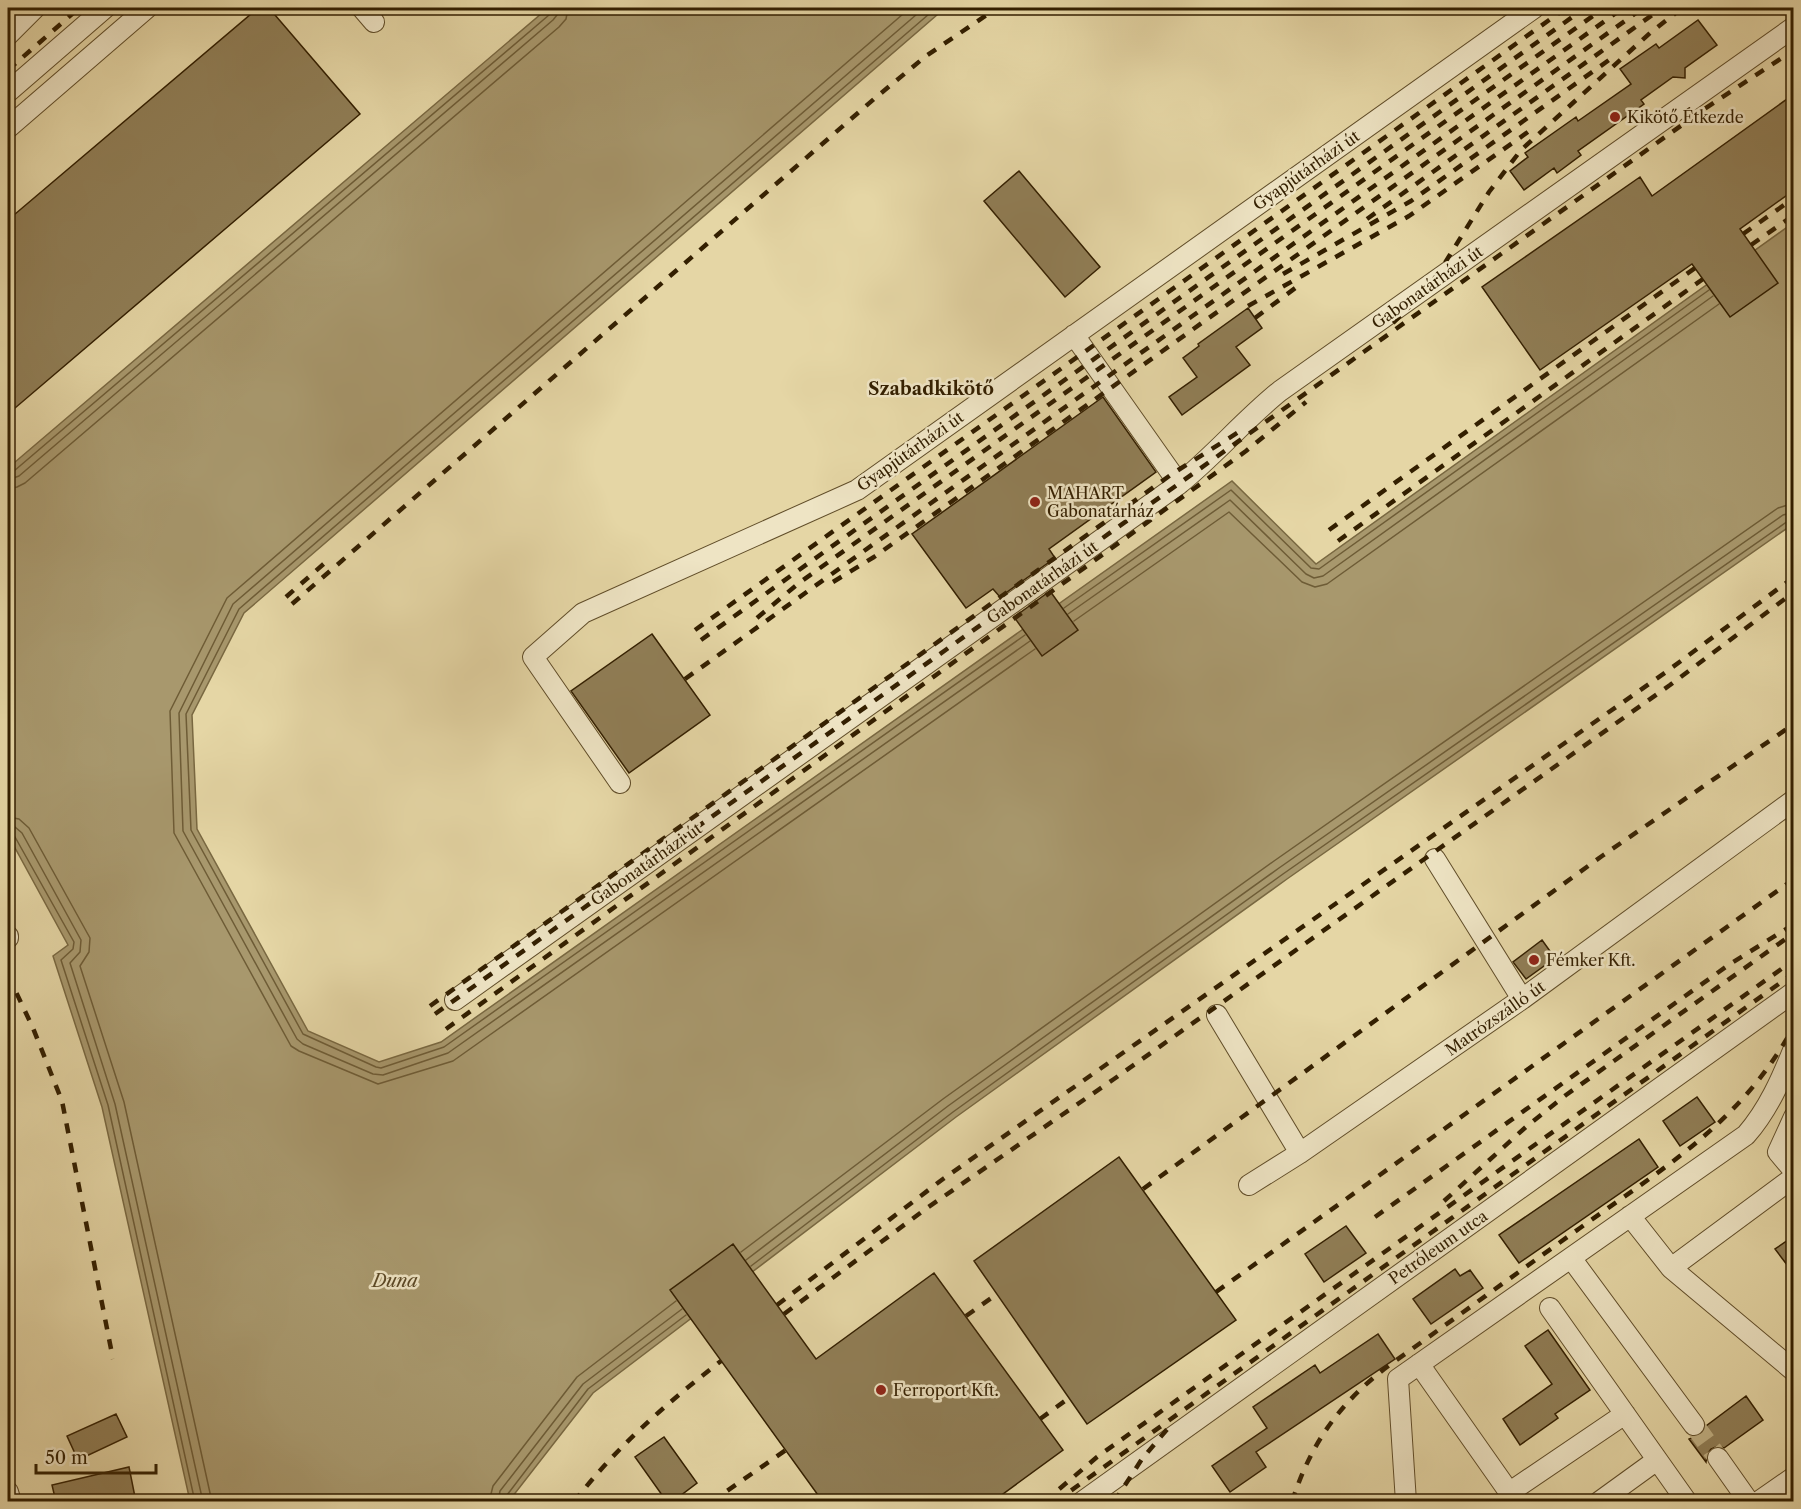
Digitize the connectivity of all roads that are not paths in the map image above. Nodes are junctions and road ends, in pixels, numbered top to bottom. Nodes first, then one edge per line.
1 (35, 8) edge
2 (105, 8) edge
3 (147, 8) edge
4 (1534, 8) edge
5 (1794, 27) edge
6 (8, 35) edge
7 (8, 92) edge
8 (8, 128) edge
9 (1074, 335) junction
10 (1179, 484) junction
11 (620, 783) dead end
12 (1794, 800) edge
13 (1435, 859) dead end
14 (1794, 992) edge
15 (1522, 999) junction
16 (455, 1000) dead end
17 (1217, 1015) dead end
18 (1794, 1048) edge
19 (1794, 1117) edge
20 (1300, 1153) junction
21 (1794, 1172) edge
22 (1794, 1177) edge
23 (1248, 1185) dead end
24 (1630, 1216) junction
25 (1571, 1258) junction
26 (1671, 1268) junction
27 (1550, 1308) dead end
28 (1419, 1364) junction
29 (1794, 1371) edge
30 (1625, 1414) junction
31 (1694, 1425) tunnel mouth
32 (1718, 1458) tunnel mouth
33 (1657, 1460) junction
34 (1794, 1477) edge
35 (8, 1492) edge
36 (1513, 1497) edge
37 (11, 1502) edge
38 (1082, 1502) edge
39 (1406, 1502) edge
40 (1599, 1502) edge
41 (1687, 1502) edge
42 (1749, 1502) edge
43 (1758, 1502) edge

1 - 6 street
2 - 7 street
3 - 8 street
4 - 9 street, Gyapjútárházi út
5 - 10 street, Gabonatárházi út
9 - 10 street
9 - 11 street, Gyapjútárházi út
10 - 16 street, Gabonatárházi út
12 - 15 street, Matrózszálló út
13 - 15 street
14 - 38 street, Petróleum utca
15 - 20 street, Matrózszálló út
17 - 20 street
18 - 24 street
19 - 21 street
20 - 23 street, Matrózszálló út
22 - 26 street
24 - 25 street
24 - 26 street
25 - 28 street
25 - 31 street
26 - 29 street
27 - 30 street
28 - 36 street
28 - 39 street
30 - 33 street
30 - 36 street
32 - 42 street
33 - 40 street
33 - 41 street
34 - 43 street
35 - 37 street

